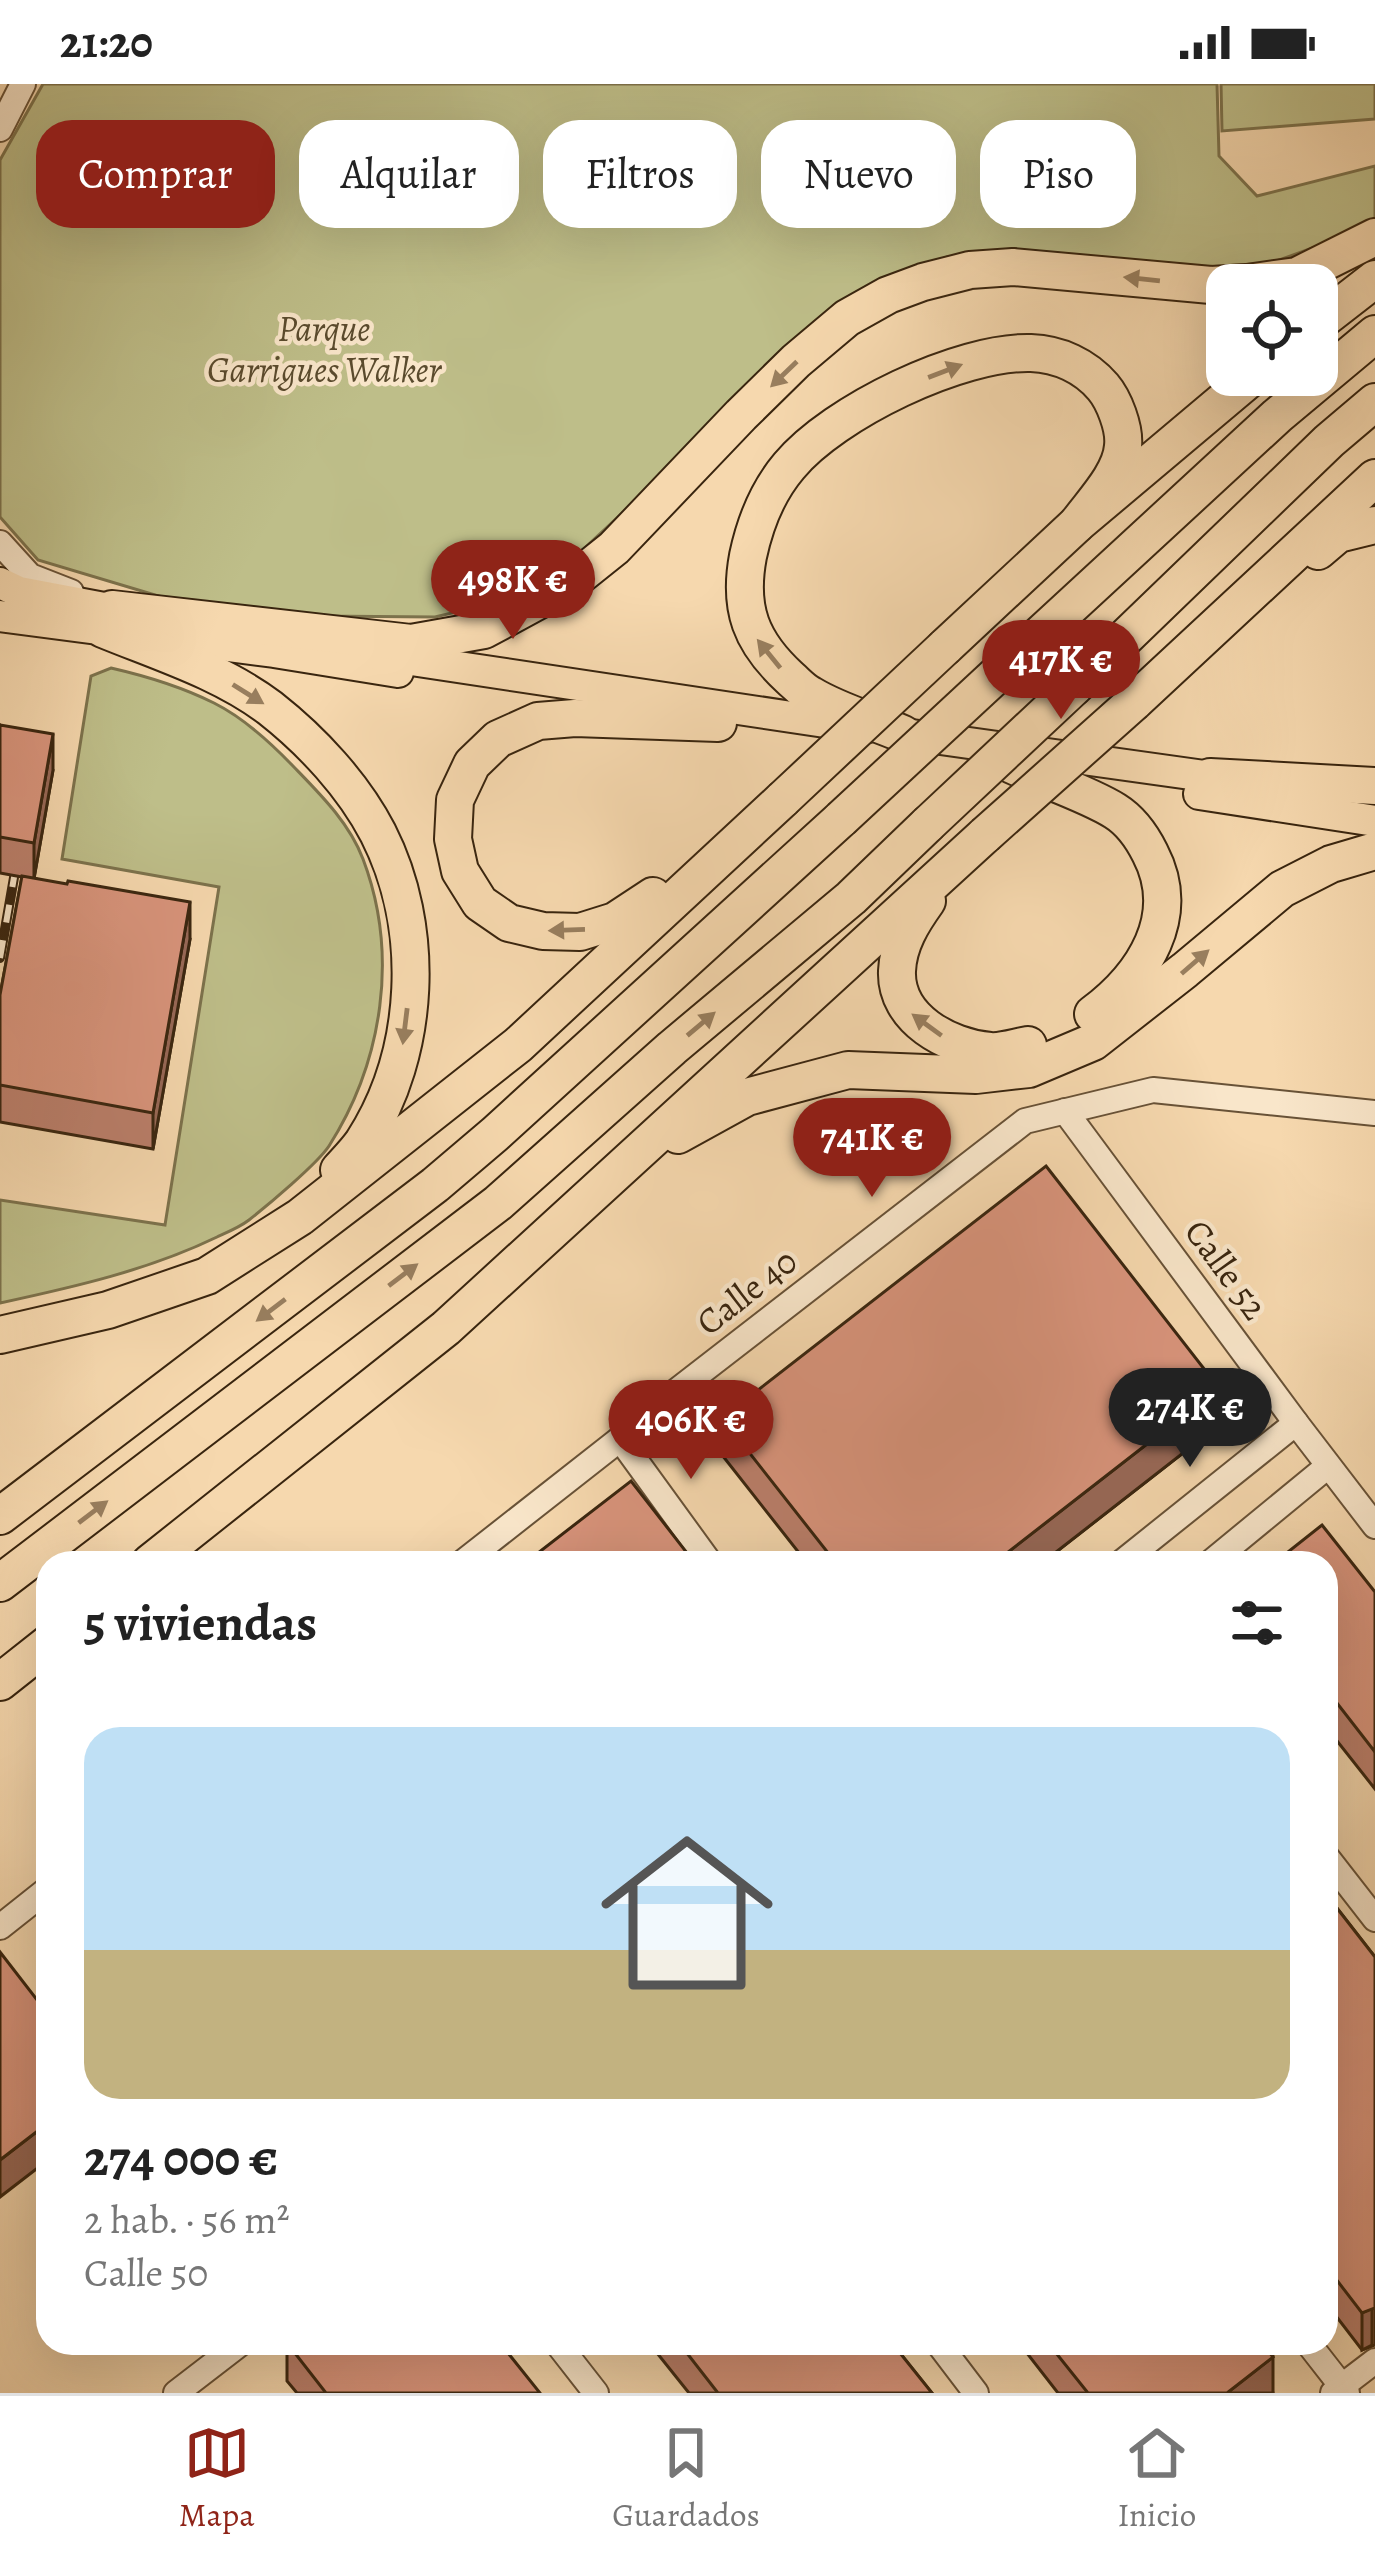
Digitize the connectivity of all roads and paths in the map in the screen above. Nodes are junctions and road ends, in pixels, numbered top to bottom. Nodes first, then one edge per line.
1 (23, 84) edge
2 (0, 129) edge
3 (1375, 237) edge
4 (1375, 279) edge
5 (1338, 308) edge
6 (1375, 334) edge
7 (1229, 396) edge
8 (1375, 402) edge
9 (1375, 478) edge
10 (1077, 524) junction
11 (1375, 525) edge
12 (0, 543) edge
13 (0, 583) edge
14 (0, 616) edge
15 (108, 619) junction
16 (1196, 644) junction
17 (718, 723) junction
18 (903, 734) junction
19 (1012, 765) junction
20 (1210, 776) junction
21 (1375, 786) edge
22 (1375, 804) edge
23 (1375, 821) edge
24 (741, 838) junction
25 (1375, 851) edge
26 (953, 863) junction
27 (1065, 1111) junction
28 (1375, 1113) edge
29 (628, 1163) junction
30 (300, 1217) junction
31 (0, 1334) edge
32 (1296, 1423) junction
33 (620, 1439) junction
34 (1328, 1466) junction
35 (0, 1516) edge
36 (1375, 1526) edge
37 (42, 1551) edge
38 (165, 1551) edge
39 (477, 1551) edge
40 (701, 1551) edge
41 (1136, 1551) edge
42 (1225, 1551) edge
43 (36, 1556) edge
44 (0, 1583) edge
45 (36, 1654) edge
46 (0, 1682) edge
47 (1338, 1871) edge
48 (36, 1898) edge
49 (1375, 1919) edge
50 (0, 1927) edge
51 (226, 2355) edge
52 (566, 2355) edge
53 (947, 2355) edge
54 (1316, 2355) edge
55 (1375, 2361) edge
56 (205, 2371) junction
57 (1340, 2391) edge
58 (176, 2393) edge
59 (222, 2393) edge
60 (596, 2393) edge
61 (976, 2393) edge

1 - 2 street
3 -> 15 highway
4 - 5 highway
6 -> 35 highway, bridge
7 - 10 highway
37 -> 8 highway, bridge
9 - 16 highway
18 -> 10 highway
10 - 24 highway, bridge
11 - 16 highway
12 - 15 street
13 - 15 main road
14 - 15 main road
15 - 17 main road
15 - 18 main road
15 -> 30 highway
16 - 26 highway, bridge
17 - 19 main road
24 -> 17 highway
18 - 20 main road
19 - 23 main road
19 -> 26 highway
20 - 21 highway
20 - 22 main road
24 - 30 highway
29 -> 25 highway
26 - 29 highway
27 - 28 street, Calle 40
27 - 32 street, Calle 52
27 - 33 street, Calle 40
29 - 38 highway
30 - 31 highway
32 - 34 street, Calle 52
32 - 41 street
33 - 39 street, Calle 40
33 - 40 street
34 - 36 street, Calle 52
34 - 42 street
44 -> 43 highway, bridge
45 - 46 highway
47 - 49 street
48 - 50 street
51 - 56 street
52 - 60 street
53 - 61 street
54 - 57 street
55 - 57 street
56 - 58 street
56 - 59 street

